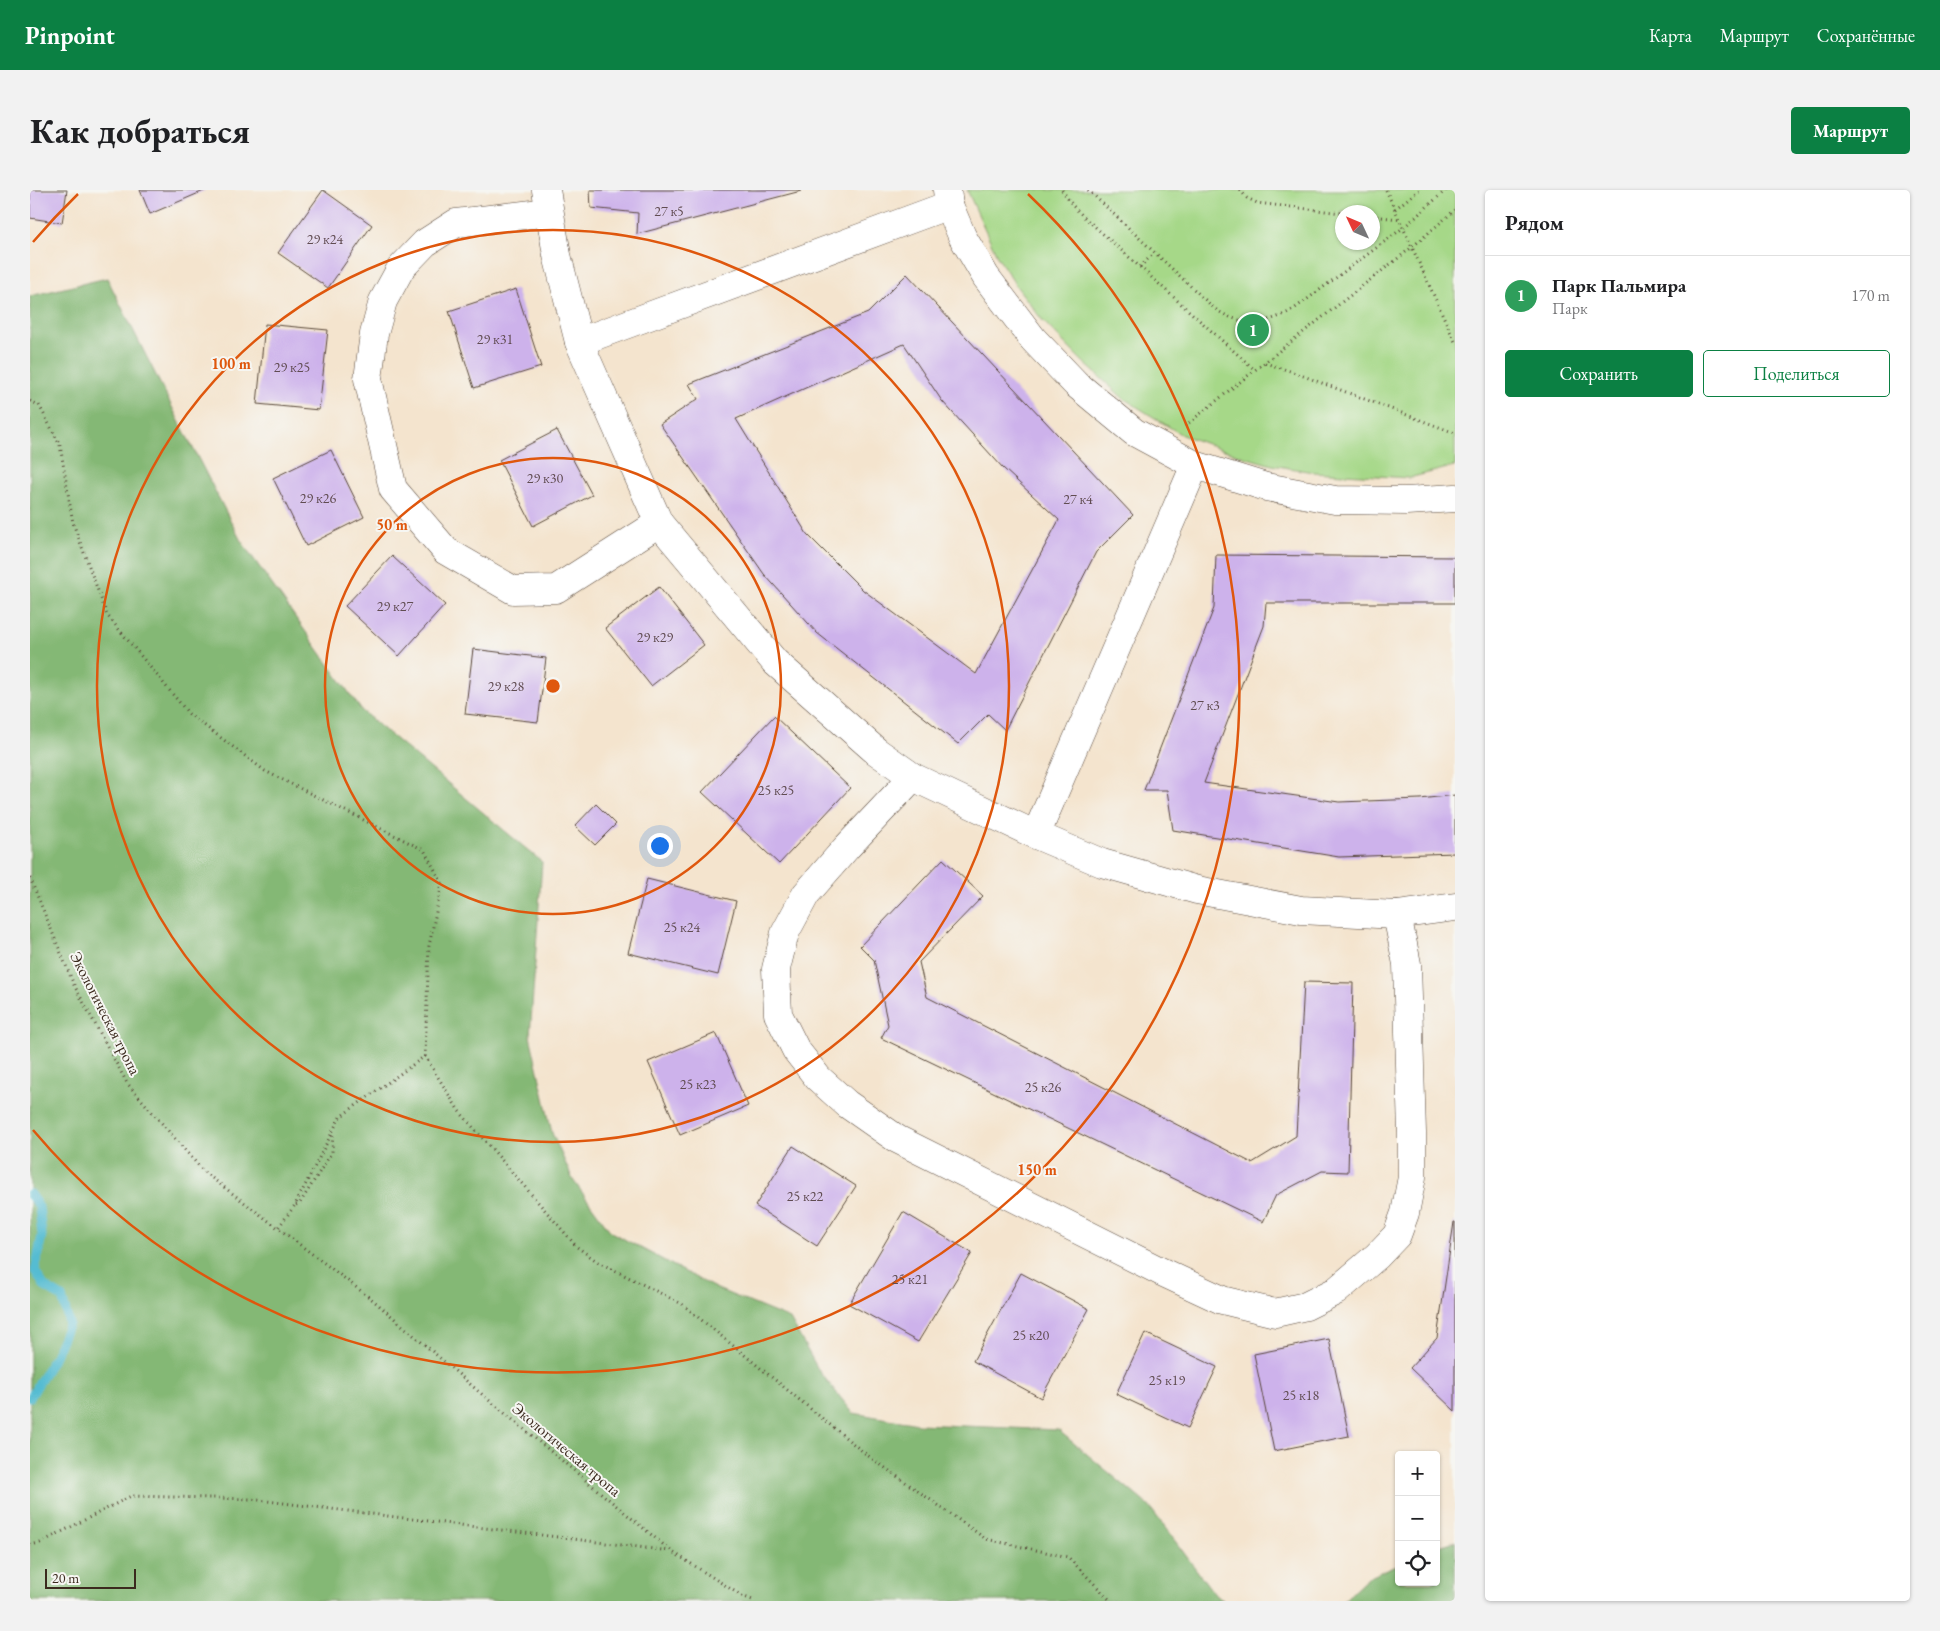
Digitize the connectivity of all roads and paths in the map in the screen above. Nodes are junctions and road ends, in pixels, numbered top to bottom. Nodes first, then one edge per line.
1 (1062, 190) edge
2 (1088, 190) edge
3 (1240, 190) edge
4 (1386, 190) edge
5 (1419, 190) edge
6 (1446, 190) edge
7 (948, 197) edge
8 (548, 201) edge
9 (1395, 209) junction
10 (1455, 210) edge
11 (1335, 212) edge
12 (1380, 217) edge
13 (1399, 219) junction
14 (1403, 228) junction
15 (1412, 248) junction
16 (1154, 253) junction
17 (1140, 267) junction
18 (579, 342) junction
19 (1455, 342) edge
20 (1264, 363) junction
21 (1255, 370) junction
22 (30, 401) edge
23 (1455, 433) edge
24 (1160, 446) junction
25 (1195, 465) junction
26 (1455, 498) edge
27 (659, 523) junction
28 (913, 777) junction
29 (1036, 835) junction
30 (30, 878) edge
31 (1455, 907) edge
32 (1397, 915) junction
33 (425, 1056) junction
34 (333, 1131) junction
35 (295, 1206) junction
36 (278, 1228) junction
37 (30, 1545) edge
38 (671, 1551) junction
39 (755, 1601) edge
40 (1111, 1601) edge

1 - 17 path
2 - 16 path
3 - 11 path
4 - 9 path
5 - 9 path
6 - 14 path
7 - 18 lane
7 - 24 lane
8 - 18 lane
8 - 27 lane
9 - 13 path
10 - 15 path
12 - 13 path
13 - 14 path
14 - 15 path
14 - 16 path
15 - 19 path
15 - 20 path
16 - 17 path
17 - 21 path
18 - 27 lane
20 - 21 path
20 - 23 path
21 - 24 path
22 - 33 path
24 - 25 lane
25 - 26 lane
25 - 29 lane
27 - 28 lane
28 - 29 lane
28 - 32 lane
29 - 32 lane
30 - 36 path, Экологическая тропа
31 - 32 lane
33 - 34 path
33 - 40 path
34 - 35 path
34 - 35 path
35 - 36 path
36 - 38 path, Экологическая тропа
37 - 38 path
38 - 39 path, Экологическая тропа

